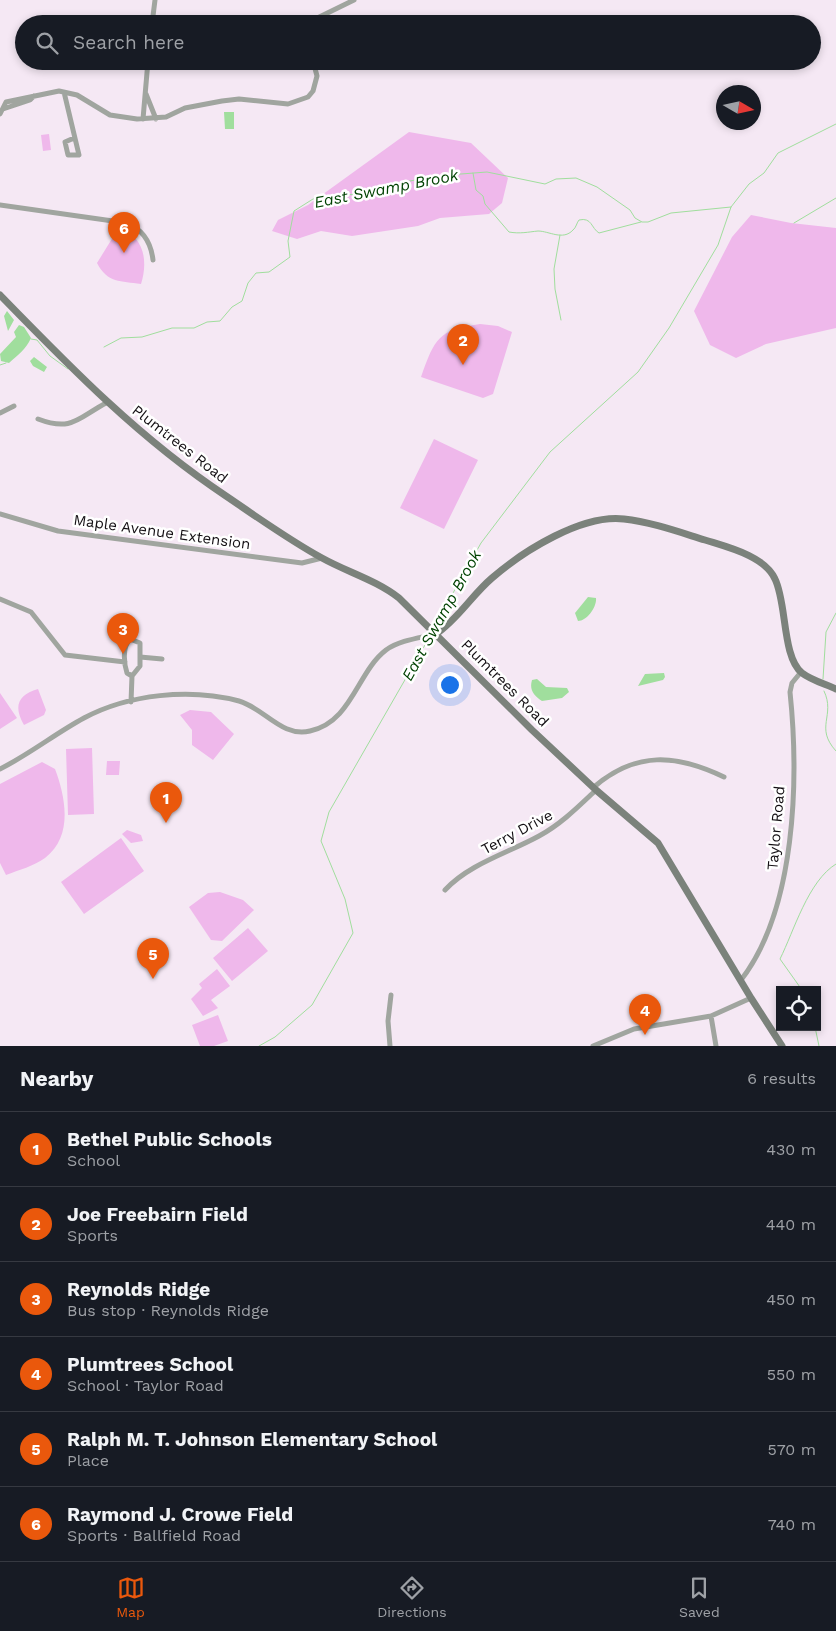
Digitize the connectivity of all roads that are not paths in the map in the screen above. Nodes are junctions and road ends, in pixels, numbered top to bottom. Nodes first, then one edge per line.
1 (155, 0) edge
2 (354, 0) edge
3 (153, 15) edge
4 (323, 15) edge
5 (147, 70) edge
6 (315, 70) edge
7 (64, 92) junction
8 (145, 92) junction
9 (1, 112) edge
10 (143, 119) junction
11 (156, 119) junction
12 (74, 138) dead end
13 (0, 205) edge
14 (153, 260) dead end
15 (0, 294) edge
16 (106, 403) junction
17 (14, 406) dead end
18 (0, 413) edge
19 (38, 419) dead end
20 (0, 514) edge
21 (322, 558) junction
22 (0, 599) edge
23 (436, 634) junction
24 (140, 657) junction
25 (162, 659) dead end
26 (125, 662) junction
27 (801, 672) junction
28 (132, 676) junction
29 (836, 689) edge
30 (131, 702) junction
31 (0, 769) edge
32 (724, 777) dead end
33 (595, 788) junction
34 (445, 890) dead end
35 (741, 980) junction
36 (391, 995) dead end
37 (751, 998) junction
38 (711, 1016) junction
39 (390, 1046) edge
40 (592, 1046) edge
41 (716, 1046) edge
42 (782, 1046) edge

1 - 3 street
2 - 4 street
5 - 8 street
6 - 11 street
7 - 9 street
7 - 10 street
7 - 12 street
8 - 10 street
8 - 11 street
10 - 11 street
13 - 14 street
15 - 16 main road, Plumtrees Road
16 - 19 street
16 - 21 main road, Plumtrees Road
17 - 18 street
20 - 21 street, Maple Avenue Extension
21 - 23 main road, Plumtrees Road
22 - 26 street
23 - 27 main road
23 - 30 street
23 - 33 main road, Plumtrees Road
24 - 25 street
24 - 26 street
24 - 28 street
26 - 28 street
27 - 29 main road
27 - 35 street, Taylor Road
28 - 30 street
30 - 31 street
32 - 33 street, Terry Drive
33 - 34 street, Terry Drive
33 - 35 main road, Plumtrees Road
35 - 37 main road, Plumtrees Road
36 - 39 street
37 - 38 street
37 - 42 main road, Plumtrees Road
38 - 40 street
38 - 41 street

